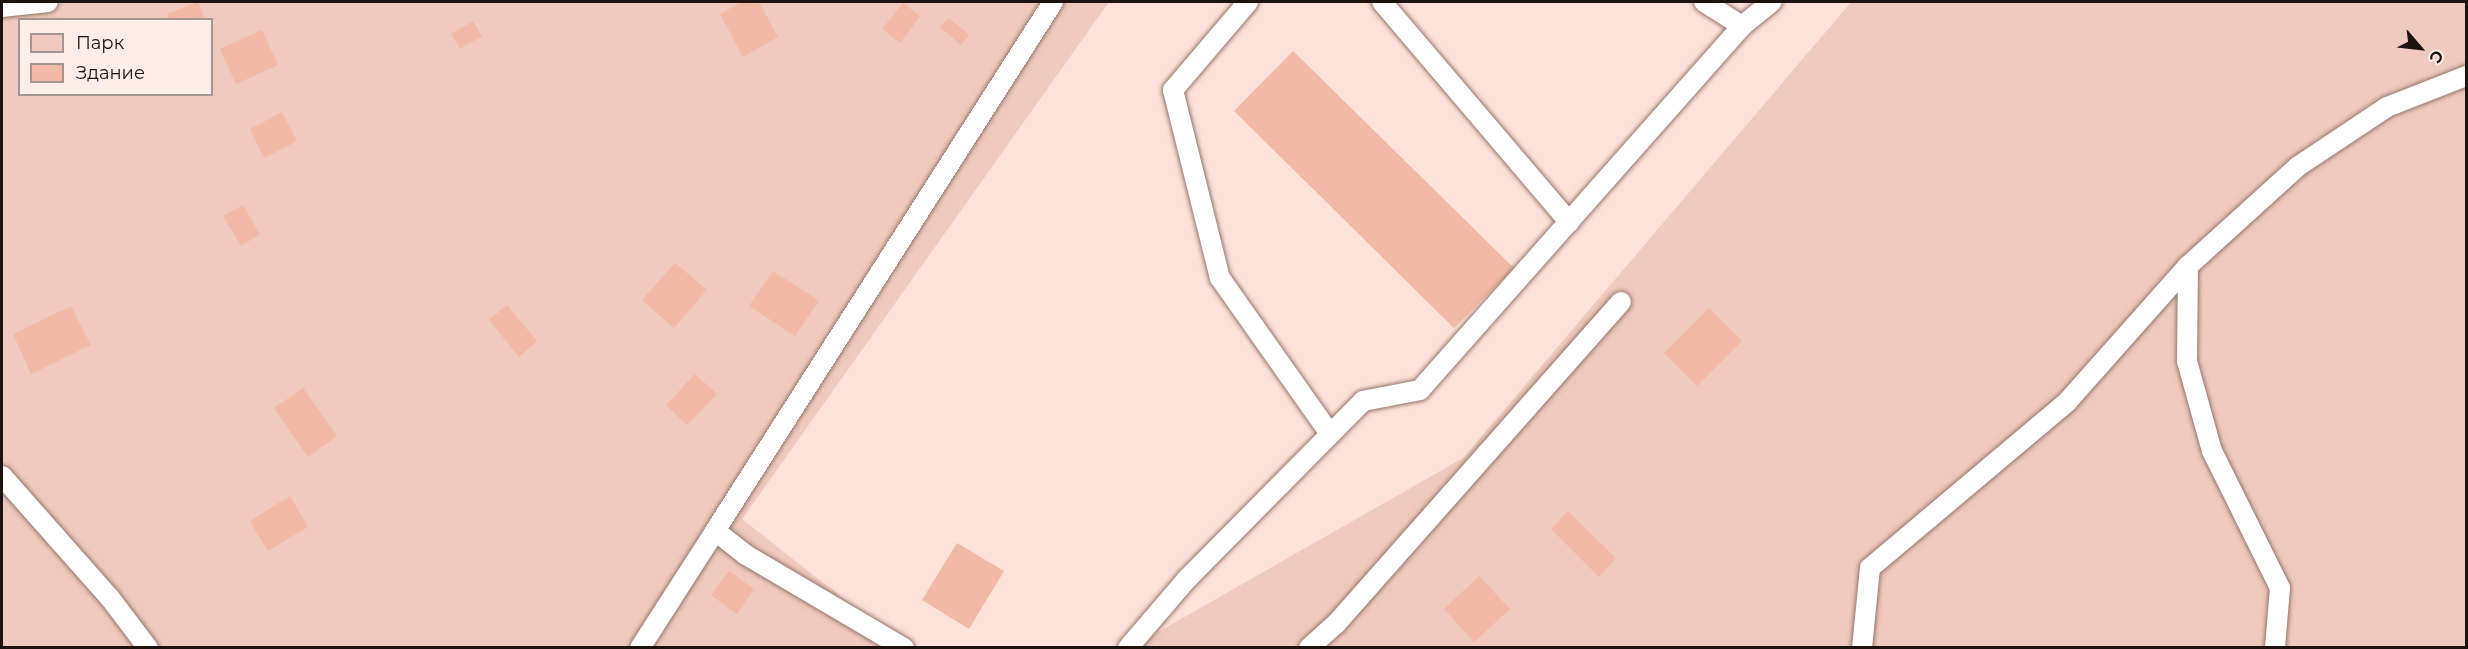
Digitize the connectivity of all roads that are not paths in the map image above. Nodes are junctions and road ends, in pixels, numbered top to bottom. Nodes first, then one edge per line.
1 (48, 2) edge
2 (1053, 2) edge
3 (1248, 2) edge
4 (1382, 2) edge
5 (1704, 2) edge
6 (1772, 2) edge
7 (2, 7) edge
8 (1742, 26) junction
9 (2466, 76) edge
10 (1569, 222) junction
11 (2188, 266) junction
12 (1621, 302) dead end
13 (1330, 434) junction
14 (2, 476) edge
15 (715, 531) junction
16 (148, 648) edge
17 (640, 648) edge
18 (904, 648) edge
19 (1128, 648) edge
20 (1309, 648) edge
21 (1862, 648) edge
22 (2275, 648) edge

1 - 7 lane
2 - 15 lane
3 - 13 lane
4 - 10 lane
5 - 8 lane
6 - 8 lane
8 - 10 lane
9 - 11 lane
10 - 13 lane
11 - 21 lane
11 - 22 lane
12 - 20 lane
13 - 19 lane
14 - 16 lane
15 - 17 lane
15 - 18 lane

